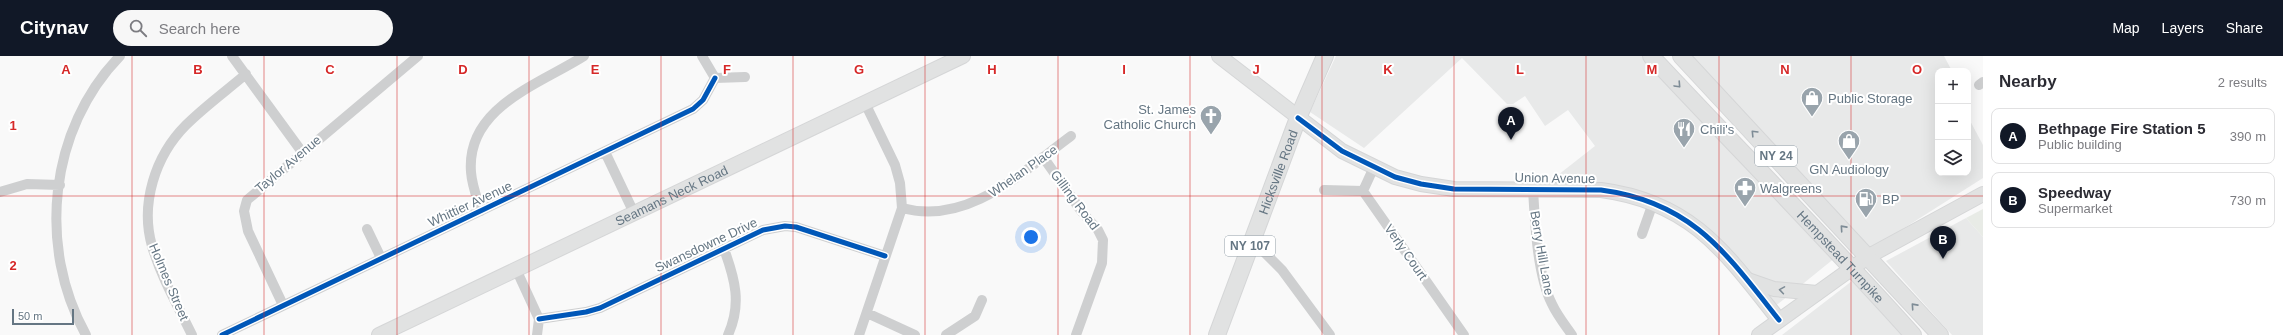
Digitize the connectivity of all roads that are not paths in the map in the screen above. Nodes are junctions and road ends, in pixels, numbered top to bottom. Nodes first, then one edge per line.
1 (120, 56) edge
2 (232, 56) edge
3 (418, 56) edge
4 (584, 56) edge
5 (702, 56) edge
6 (1219, 56) edge
7 (1325, 56) edge
8 (1651, 56) edge
9 (1681, 56) edge
10 (955, 57) edge
11 (246, 74) junction
12 (745, 77) dead end
13 (715, 78) junction
14 (865, 103) junction
15 (1298, 118) junction
16 (1071, 136) dead end
17 (302, 152) junction
18 (605, 152) junction
19 (1043, 157) junction
20 (1374, 167) junction
21 (60, 185) junction
22 (1533, 189) junction
23 (1324, 190) dead end
24 (1363, 191) junction
25 (0, 192) edge
26 (1983, 194) edge
27 (1653, 203) junction
28 (902, 208) junction
29 (481, 211) junction
30 (634, 213) junction
31 (367, 229) dead end
32 (1642, 234) dead end
33 (1252, 240) junction
34 (724, 249) junction
35 (885, 256) junction
36 (1869, 256) junction
37 (381, 258) junction
38 (1852, 268) junction
39 (516, 269) junction
40 (1748, 280) junction
41 (1817, 293) junction
42 (982, 300) dead end
43 (283, 305) junction
44 (867, 313) junction
45 (539, 319) junction
46 (1780, 320) junction
47 (86, 335) edge
48 (192, 335) edge
49 (222, 335) edge
50 (379, 335) edge
51 (537, 335) edge
52 (728, 335) edge
53 (859, 335) edge
54 (915, 335) edge
55 (946, 335) edge
56 (1076, 335) edge
57 (1217, 335) edge
58 (1330, 335) edge
59 (1464, 335) edge
60 (1572, 335) edge
61 (1759, 335) edge
62 (1913, 335) edge
63 (1940, 335) edge

1 - 21 street
2 - 11 street
3 - 17 street, Taylor Avenue
4 - 29 street
5 - 13 street
6 - 15 main road
7 - 15 main road, Hicksville Road / NY 107
8 -> 38 main road, Hempstead Turnpike / NY 24
36 -> 9 main road, Hempstead Turnpike / NY 24
10 - 14 main road, Seamans Neck Road
11 - 17 street
11 - 48 street, Holmes Street
12 - 13 street
13 - 18 street, Whittier Avenue
14 - 28 street
14 - 30 main road, Seamans Neck Road
15 - 20 main road, Union Avenue
15 - 33 main road, Hicksville Road / NY 107
16 - 19 street, Whelan Place
17 - 43 street, Taylor Avenue
18 - 29 street, Whittier Avenue
18 - 30 street
19 - 28 street, Whelan Place
19 - 56 street, Gilling Road
20 - 22 main road, Union Avenue
20 - 24 street
21 - 25 street
21 - 47 street
22 - 27 main road, Union Avenue
22 - 60 street, Berry Hill Lane
23 - 24 street
24 - 59 street, Verly Court
26 - 36 main road
27 - 32 street
27 - 40 main road, Union Avenue
28 - 35 street
29 - 37 street, Whittier Avenue
30 - 39 main road, Seamans Neck Road
31 - 37 street
33 - 57 main road, Hicksville Road / NY 107
33 - 58 street
34 - 35 street, Swansdowne Drive
34 - 45 street, Swansdowne Drive
34 - 52 street
35 - 44 street
36 - 38 main road
63 -> 36 main road, Hempstead Turnpike / NY 24
37 - 43 street, Whittier Avenue
38 - 41 main road
38 - 62 main road, Hempstead Turnpike / NY 24
39 - 45 street
39 - 50 main road, Seamans Neck Road
41 -> 40 main road
40 - 46 main road, Union Avenue
41 - 46 main road
42 - 55 street
43 - 49 street, Whittier Avenue
44 - 53 street
44 - 54 street
45 - 51 street
46 - 61 main road

